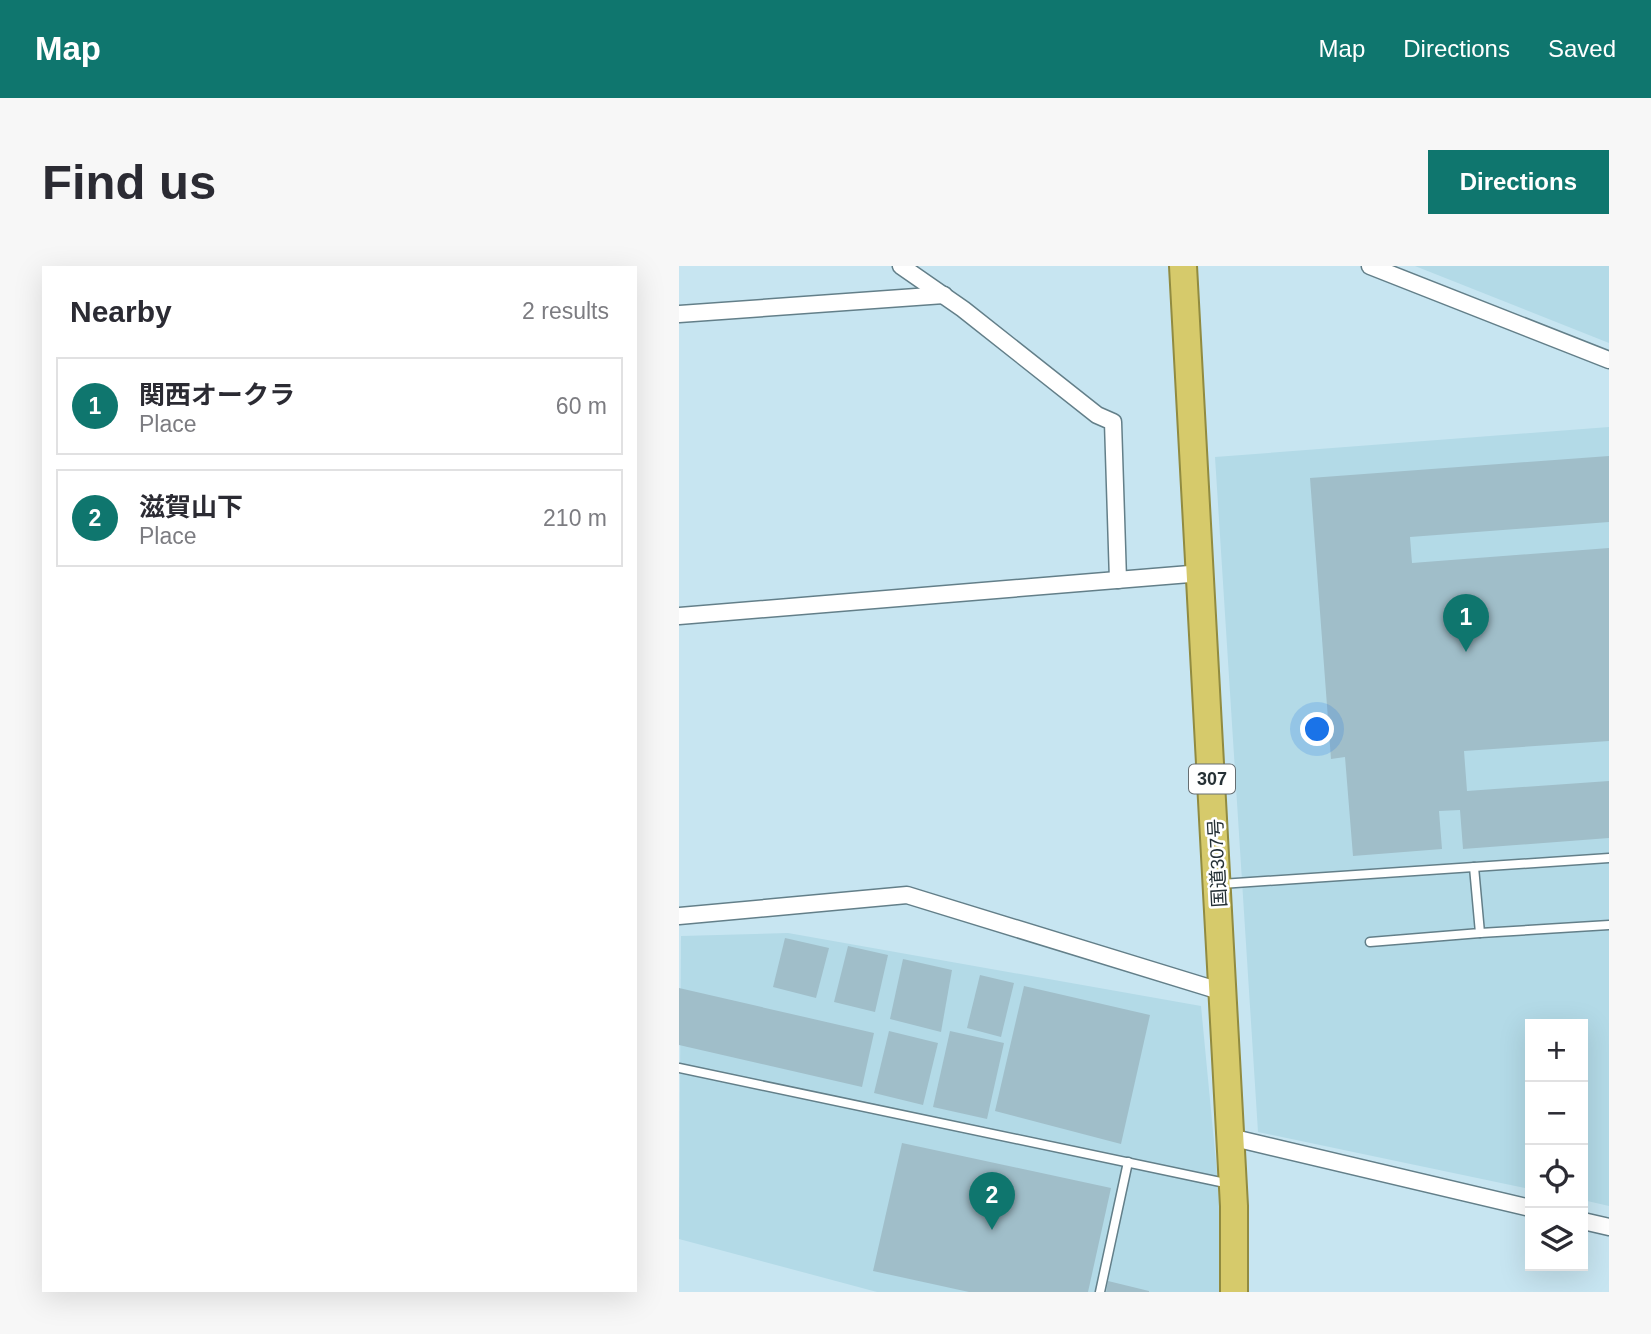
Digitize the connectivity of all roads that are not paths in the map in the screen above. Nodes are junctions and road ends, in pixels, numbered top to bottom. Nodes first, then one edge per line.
1 (901, 266) edge
2 (1183, 266) edge
3 (1370, 266) edge
4 (944, 295) junction
5 (679, 314) edge
6 (1609, 360) edge
7 (1202, 573) junction
8 (1118, 580) junction
9 (679, 616) edge
10 (1609, 858) edge
11 (1474, 867) junction
12 (1218, 885) junction
13 (679, 916) edge
14 (1609, 925) edge
15 (1480, 933) junction
16 (1370, 942) dead end
17 (1223, 992) junction
18 (679, 1068) edge
19 (1230, 1137) junction
20 (1128, 1162) junction
21 (1233, 1184) junction
22 (1525, 1207) edge
23 (1588, 1222) edge
24 (1609, 1227) edge
25 (1100, 1292) edge
26 (1234, 1292) edge

1 - 4 street
2 - 7 highway, 国道307号 / 307
3 - 6 street
4 - 5 street
4 - 8 street
7 - 8 street
7 - 12 highway, 国道307号 / 307
8 - 9 street
10 - 11 lane
11 - 12 lane
11 - 15 lane
12 - 17 highway, 国道307号 / 307
13 - 17 street
14 - 15 lane
15 - 16 lane
17 - 19 highway, 国道307号 / 307
18 - 20 lane
19 - 21 highway, 国道307号 / 307
19 - 22 street
20 - 21 lane
20 - 25 lane
21 - 26 highway, 国道307号 / 307
23 - 24 street

